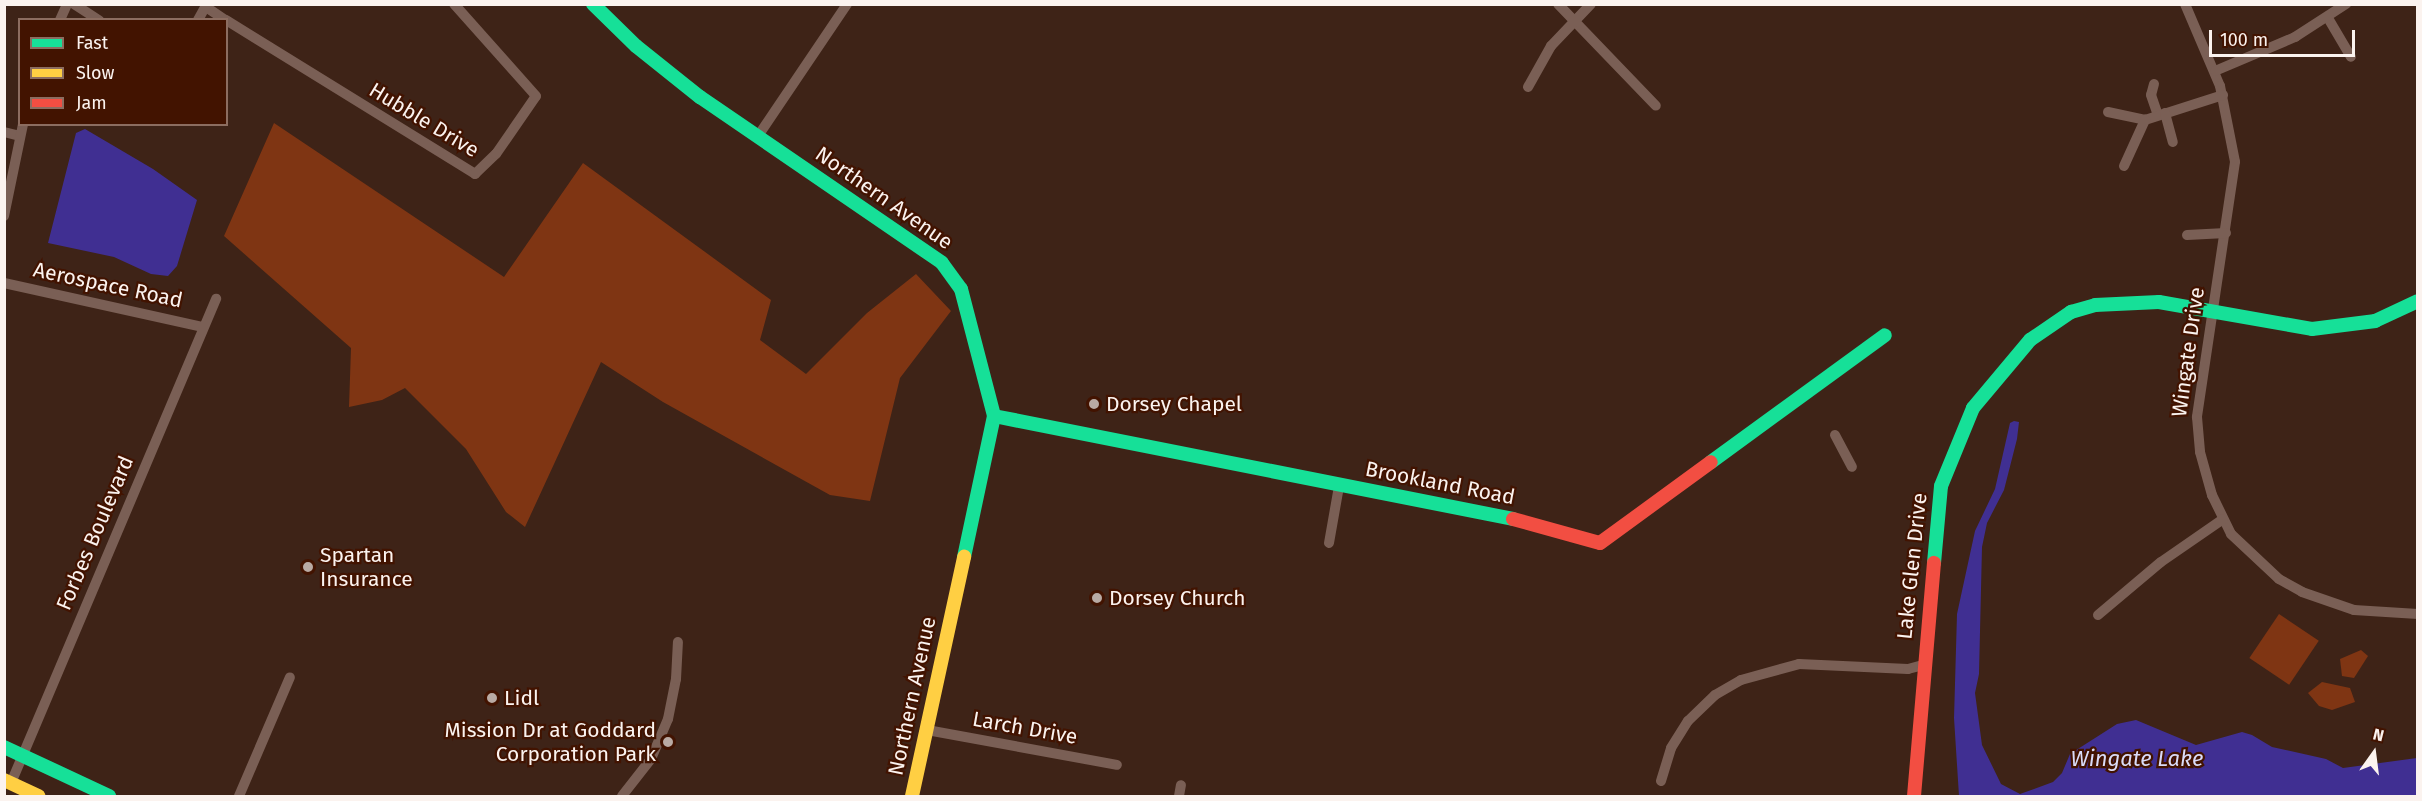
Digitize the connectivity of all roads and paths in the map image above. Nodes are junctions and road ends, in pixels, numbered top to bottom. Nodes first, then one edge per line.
1 (67, 4) edge
2 (74, 4) edge
3 (454, 4) edge
4 (593, 4) edge
5 (848, 4) edge
6 (1558, 4) edge
7 (1591, 4) edge
8 (2185, 4) edge
9 (2346, 4) edge
10 (207, 6) edge
11 (61, 18) edge
12 (96, 18) edge
13 (223, 18) edge
14 (2328, 18) junction
15 (1574, 20) junction
16 (228, 21) edge
17 (2350, 57) dead end
18 (2214, 71) junction
19 (2154, 84) dead end
20 (1528, 87) dead end
21 (2223, 95) junction
22 (1656, 106) dead end
23 (2108, 112) dead end
24 (2162, 114) junction
25 (2145, 120) junction
26 (22, 130) edge
27 (4, 132) edge
28 (758, 136) junction
29 (2173, 142) dead end
30 (2124, 166) dead end
31 (4, 216) edge
32 (2226, 233) junction
33 (2187, 235) dead end
34 (4, 283) edge
35 (216, 299) dead end
36 (2418, 301) edge
37 (2213, 311) junction
38 (203, 327) junction
39 (1886, 335) dead end
40 (994, 416) junction
41 (1835, 435) dead end
42 (1852, 467) dead end
43 (1339, 486) junction
44 (2223, 519) junction
45 (1329, 543) dead end
46 (2418, 614) edge
47 (2098, 615) dead end
48 (678, 642) dead end
49 (1923, 665) junction
50 (290, 676) dead end
51 (927, 730) junction
52 (4, 747) edge
53 (22, 754) junction
54 (1117, 765) dead end
55 (8, 781) edge
56 (1661, 781) dead end
57 (1181, 785) dead end
58 (38, 796) edge
59 (109, 796) edge
60 (239, 796) edge
61 (622, 796) edge
62 (912, 796) edge
63 (1179, 796) edge
64 (1914, 796) edge

1 - 11 street
2 - 12 street
3 - 16 street, Hubble Drive
4 - 28 street, Northern Avenue
5 - 28 street
6 - 15 street
7 - 15 street
8 - 18 street, Wingate Drive
9 - 14 street
10 - 13 street, Hubble Drive
14 - 17 street
14 - 18 street
15 - 20 street
15 - 22 street
18 - 21 street, Wingate Drive
19 - 24 street
21 - 24 street
21 - 32 street, Wingate Drive
23 - 25 street
24 - 25 street
24 - 29 street
25 - 30 street
26 - 27 street
26 - 31 street
28 - 40 street, Northern Avenue
32 - 33 street
32 - 37 street, Wingate Drive
34 - 38 street, Aerospace Road
35 - 38 street, Forbes Boulevard
36 - 37 street, Lake Glen Drive
37 - 44 street, Wingate Drive
37 - 49 street, Lake Glen Drive
38 - 53 street, Forbes Boulevard
39 - 43 street, Brookland Road
40 - 43 street, Brookland Road
40 - 51 street, Northern Avenue
41 - 42 street
43 - 45 street
44 - 46 street, Wingate Drive
44 - 47 street
48 - 61 street
49 - 56 street
49 - 64 street, Lake Glen Drive
50 - 60 street
51 - 54 street, Larch Drive
51 - 62 street, Northern Avenue
52 - 53 street
53 - 55 street, Forbes Boulevard
53 - 59 street
55 - 58 street
57 - 63 street

